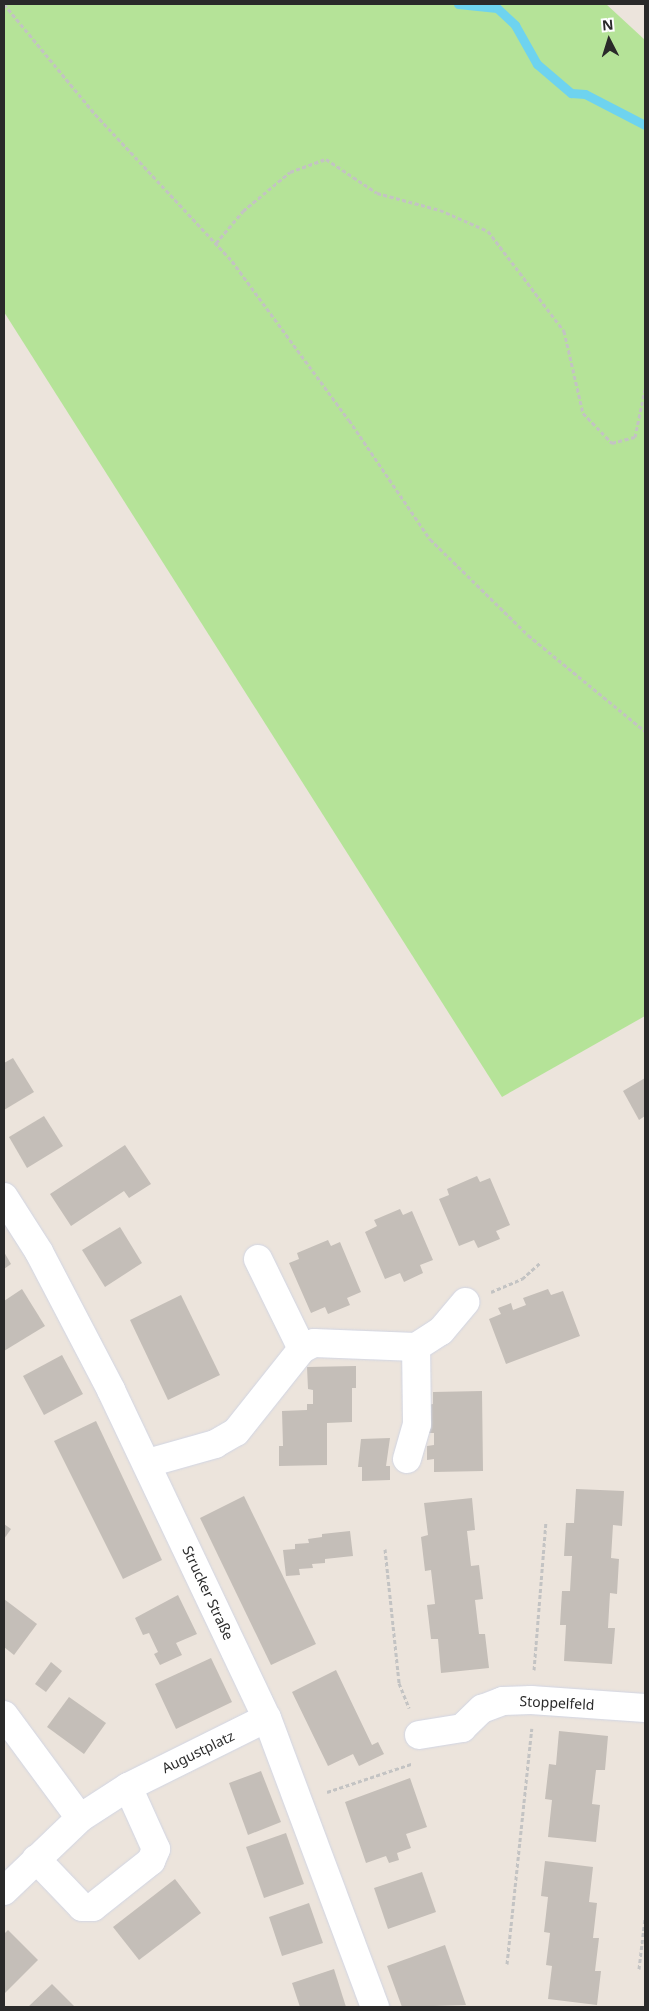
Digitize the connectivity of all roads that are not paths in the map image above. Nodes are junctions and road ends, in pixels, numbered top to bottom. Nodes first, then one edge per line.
1 (4, 1197) edge
2 (258, 1259) dead end
3 (465, 1302) road end
4 (416, 1347) junction
5 (302, 1349) junction
6 (408, 1459) dead end
7 (148, 1463) junction
8 (645, 1708) edge
9 (4, 1715) edge
10 (267, 1718) junction
11 (419, 1735) road end
12 (128, 1786) junction
13 (80, 1818) junction
14 (36, 1858) junction
15 (4, 1890) edge
16 (375, 2007) edge

1 - 7 street, Strucker Straße
2 - 5 street
3 - 4 street
4 - 5 street
4 - 6 street
5 - 7 street
7 - 10 street, Strucker Straße
8 - 11 street, Stoppelfeld
9 - 13 street
10 - 12 street, Augustplatz
10 - 16 street, Strucker Straße
12 - 13 street, Augustplatz
12 - 14 street
13 - 14 street, Augustplatz
14 - 15 street, Augustplatz

